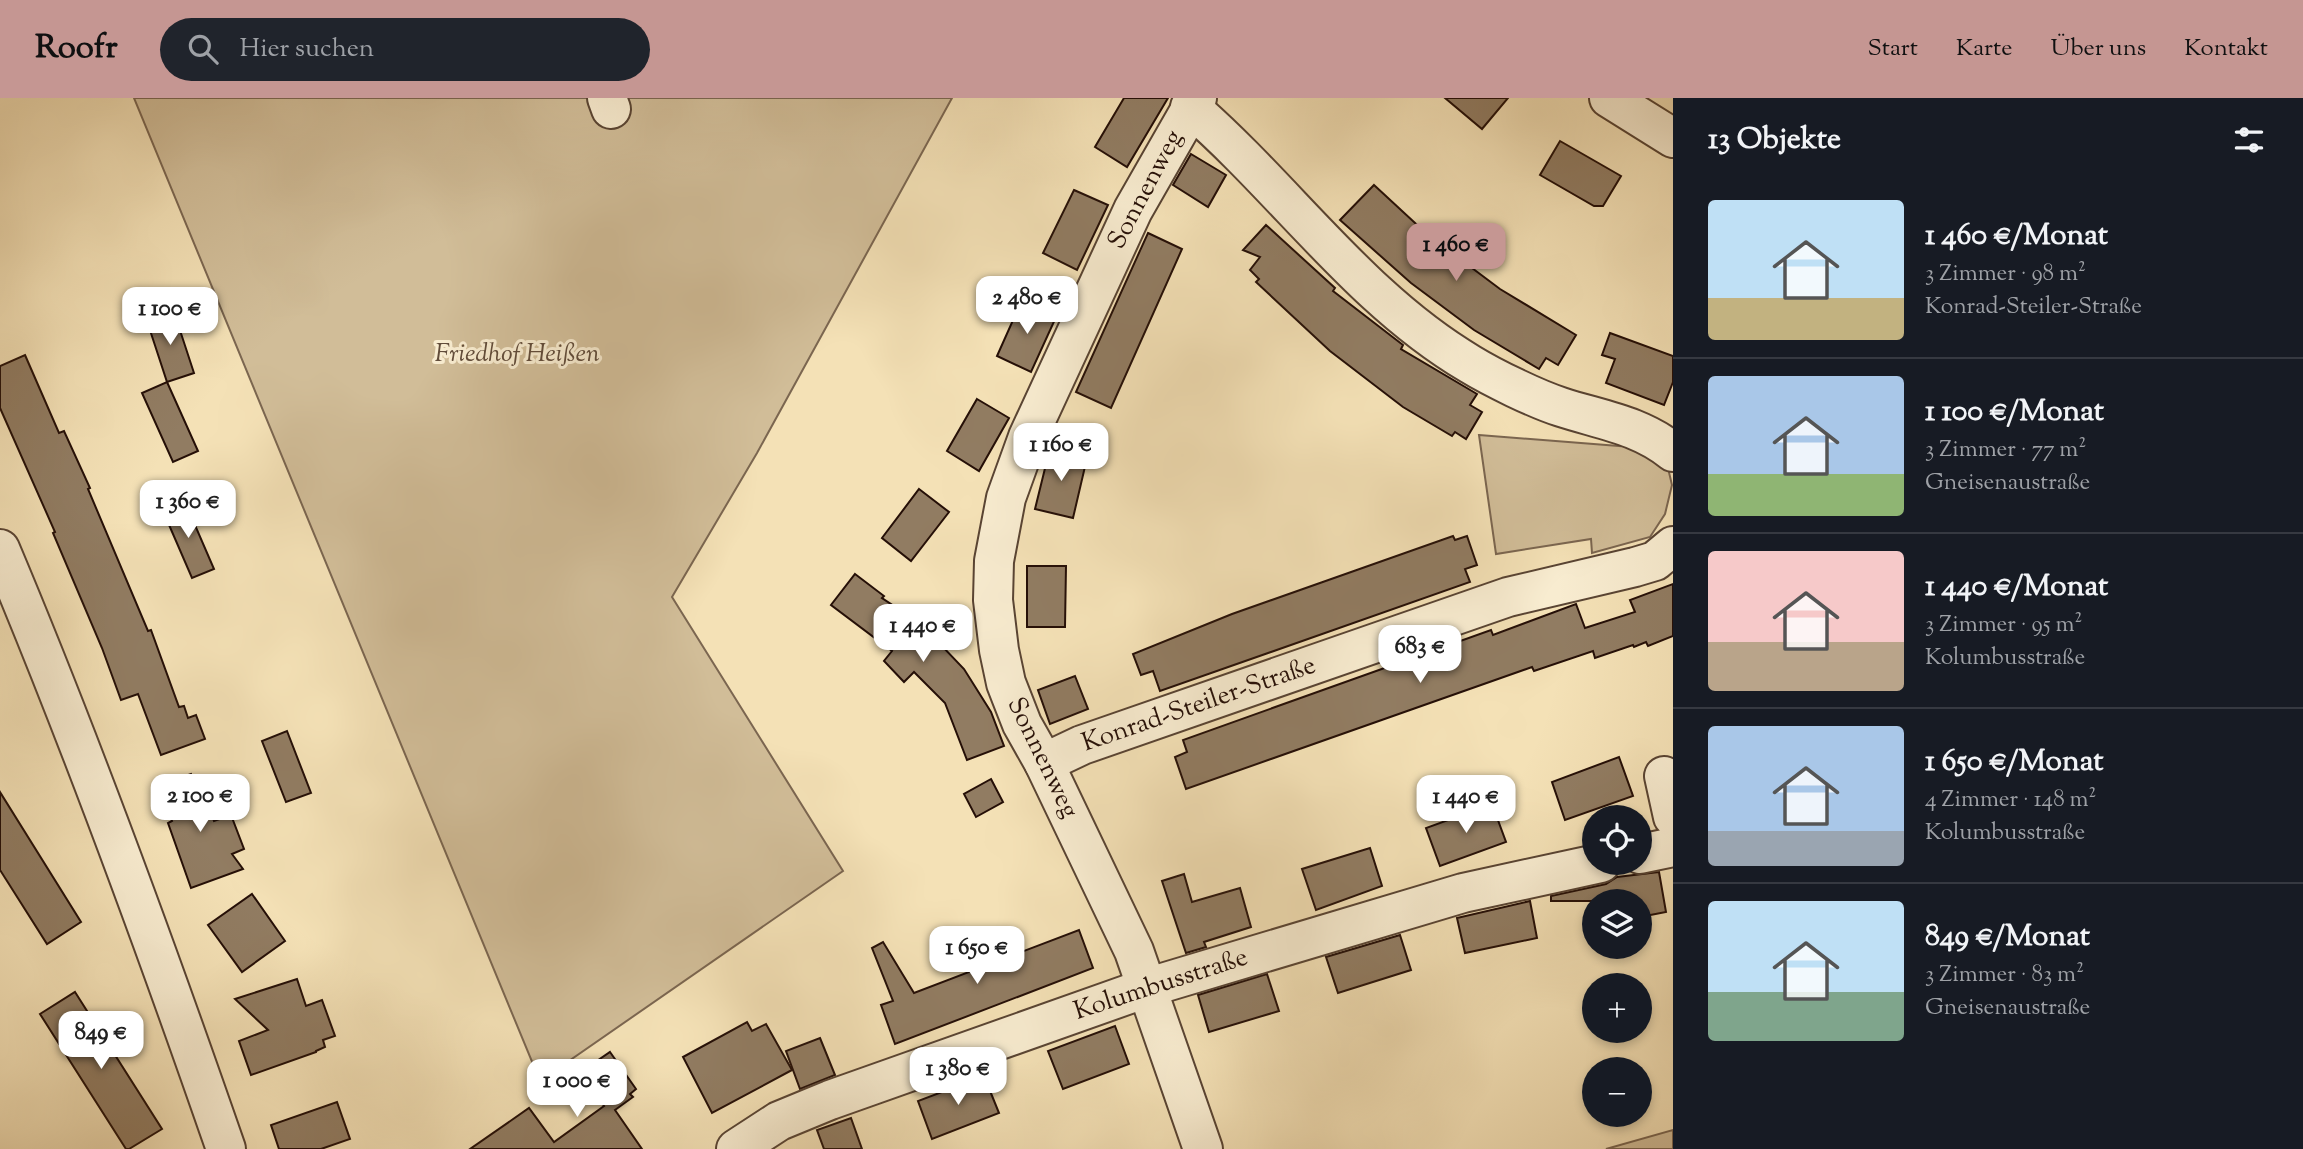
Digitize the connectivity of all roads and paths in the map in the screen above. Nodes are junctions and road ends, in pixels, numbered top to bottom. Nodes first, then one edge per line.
1 (1609, 98) edge
2 (1194, 102) edge
3 (1670, 130) edge
4 (1673, 452) edge
5 (1673, 546) edge
6 (0, 549) edge
7 (1044, 763) junction
8 (1664, 776) dead end
9 (1673, 817) edge
10 (1673, 847) edge
11 (1652, 851) edge
12 (1582, 867) edge
13 (1149, 987) junction
14 (226, 1149) edge
15 (736, 1149) edge
16 (1203, 1149) edge

1 - 3 street
2 - 4 street
2 - 7 street, Sonnenweg
5 - 7 street, Konrad-Steiler-Straße
6 - 14 street
7 - 13 street, Sonnenweg
8 - 9 street
10 - 11 street
12 - 13 street, Kolumbusstraße
13 - 15 street, Kolumbusstraße
13 - 16 street, Sonnenweg

